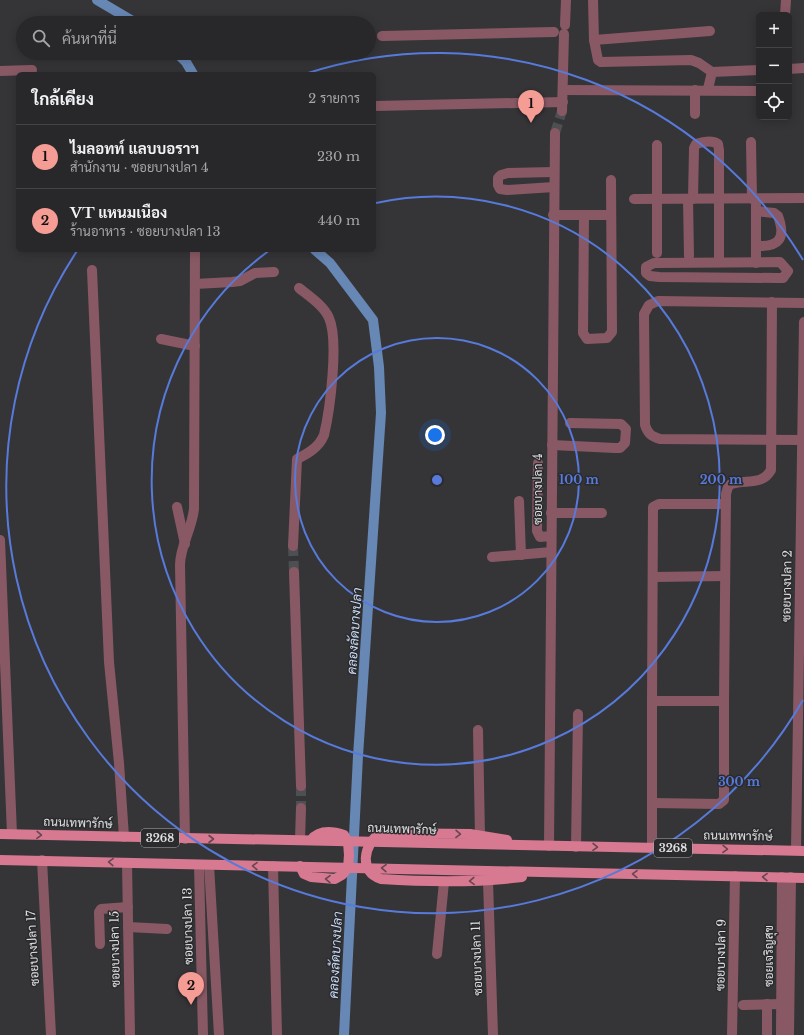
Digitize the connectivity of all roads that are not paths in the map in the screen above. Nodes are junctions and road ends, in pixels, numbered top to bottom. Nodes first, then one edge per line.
1 (566, 0) edge
2 (592, 0) edge
3 (786, 0) edge
4 (785, 12) edge
5 (710, 31) dead end
6 (554, 32) dead end
7 (382, 36) dead end
8 (594, 40) junction
9 (804, 68) edge
10 (792, 69) edge
11 (32, 70) dead end
12 (756, 70) edge
13 (0, 71) edge
14 (712, 72) junction
15 (708, 89) junction
16 (563, 90) junction
17 (695, 90) junction
18 (756, 90) edge
19 (376, 106) edge
20 (695, 114) dead end
21 (554, 133) tunnel mouth
22 (751, 142) dead end
23 (657, 145) dead end
24 (554, 172) junction
25 (611, 180) dead end
26 (554, 188) junction
27 (804, 198) edge
28 (634, 199) dead end
29 (658, 199) junction
30 (691, 199) junction
31 (719, 199) junction
32 (754, 199) junction
33 (756, 211) junction
34 (611, 214) junction
35 (553, 215) junction
36 (584, 216) junction
37 (756, 246) junction
38 (195, 252) edge
39 (657, 253) dead end
40 (689, 256) dead end
41 (719, 257) dead end
42 (756, 263) junction
43 (92, 270) dead end
44 (274, 272) dead end
45 (195, 284) junction
46 (299, 288) dead end
47 (772, 302) junction
48 (804, 303) edge
49 (804, 322) edge
50 (161, 339) dead end
51 (195, 346) junction
52 (570, 423) dead end
53 (771, 439) junction
54 (802, 440) junction
55 (552, 445) junction
56 (538, 462) dead end
57 (519, 501) dead end
58 (726, 504) junction
59 (177, 507) dead end
60 (551, 513) junction
61 (602, 513) dead end
62 (551, 536) junction
63 (0, 540) edge
64 (185, 544) junction
65 (293, 546) tunnel mouth
66 (551, 552) junction
67 (521, 555) junction
68 (492, 557) dead end
69 (802, 568) edge
70 (294, 572) tunnel mouth
71 (725, 576) junction
72 (654, 577) junction
73 (652, 701) junction
74 (724, 702) junction
75 (578, 714) dead end
76 (478, 730) dead end
77 (301, 786) tunnel mouth
78 (652, 803) junction
79 (301, 808) tunnel mouth
80 (0, 834) edge
81 (12, 834) junction
82 (480, 836) junction
83 (124, 837) junction
84 (185, 839) junction
85 (310, 840) junction
86 (545, 846) junction
87 (576, 847) junction
88 (652, 848) junction
89 (800, 850) edge
90 (0, 860) edge
91 (42, 860) junction
92 (127, 863) junction
93 (204, 865) junction
94 (273, 866) junction
95 (304, 866) junction
96 (552, 873) junction
97 (735, 876) junction
98 (787, 877) junction
99 (804, 878) edge
100 (488, 881) junction
101 (444, 882) junction
102 (128, 907) junction
103 (128, 927) junction
104 (167, 929) dead end
105 (100, 944) dead end
106 (437, 954) dead end
107 (767, 1004) junction
108 (782, 1004) junction
109 (743, 1005) dead end
110 (51, 1035) edge
111 (130, 1035) edge
112 (203, 1035) edge
113 (219, 1035) edge
114 (278, 1035) edge
115 (493, 1035) edge
116 (732, 1035) edge
117 (767, 1035) edge
118 (781, 1035) edge
119 (789, 1035) edge

1 - 16 street
2 - 8 street
3 - 4 street
5 - 8 street
6 - 7 street
8 - 14 street
9 - 10 street
11 - 13 street
12 - 14 street
14 - 15 street
15 - 17 street
15 - 18 street
16 - 17 street
16 - 19 street
17 - 20 street
21 - 24 street, ซอยบางปลา 4
22 - 32 street
23 - 29 street
24 - 26 street, ซอยบางปลา 4
24 - 26 street
25 - 34 street
26 - 35 street, ซอยบางปลา 4
27 - 32 street
28 - 29 street
29 - 30 street
29 - 39 street
30 - 31 street
30 - 31 street
30 - 40 street
31 - 32 street
31 - 41 street
32 - 33 street
33 - 37 street
33 - 37 street
34 - 36 street
34 - 36 street
35 - 36 street
35 - 55 street, ซอยบางปลา 4
37 - 42 street
38 - 45 street
42 - 42 street
43 - 83 street
44 - 45 street
45 - 51 street
46 - 65 street
47 - 48 street
47 - 53 street
47 - 53 street
49 - 54 street, ซอยบางปลา 2
50 - 51 street
51 - 64 street
52 - 55 street
53 - 54 street
53 - 58 street
54 - 69 street, ซอยบางปลา 2
55 - 60 street, ซอยบางปลา 4
56 - 62 street
57 - 67 street
58 - 71 street
58 - 72 street
59 - 64 street
60 - 61 street
60 - 62 street, ซอยบางปลา 4
62 - 66 street, ซอยบางปลา 4
63 - 81 street
64 - 84 street
66 - 67 street
66 - 86 street, ซอยบางปลา 4
67 - 68 street
69 - 89 street, ซอยบางปลา 2
70 - 77 street
71 - 72 street
71 - 74 street
72 - 73 street
73 - 74 street
73 - 78 street
74 - 78 street
75 - 87 street
76 - 82 street
78 - 88 street
79 - 85 street
80 - 81 main road, ถนนเทพารักษ์ / 3268
81 -> 83 main road, ถนนเทพารักษ์ / 3268
82 - 86 main road
101 -> 82 main road
83 - 84 main road, ถนนเทพารักษ์ / 3268
84 -> 85 main road, ถนนเทพารักษ์ / 3268
85 - 86 main road, ถนนเทพารักษ์ / 3268
85 -> 95 main road
86 - 87 main road, ถนนเทพารักษ์ / 3268
87 -> 88 main road, ถนนเทพารักษ์ / 3268
88 -> 89 main road, ถนนเทพารักษ์ / 3268
90 - 91 main road, 3268
92 -> 91 main road, 3268
91 - 110 street, ซอยบางปลา 17
92 - 93 main road, 3268
92 - 102 street, ซอยบางปลา 15
94 -> 93 main road, 3268
93 - 112 street, ซอยบางปลา 13
93 - 113 street
94 - 95 main road, 3268
94 - 114 street
96 -> 95 main road, 3268
97 -> 96 main road, 3268
96 - 100 main road
98 -> 97 main road, 3268
97 - 116 street, ซอยบางปลา 9
98 - 99 main road, 3268
98 - 108 street, ซอยเจริญสุข
98 - 119 street
100 -> 101 main road
100 - 115 street, ซอยบางปลา 11
101 - 106 street
102 - 103 street, ซอยบางปลา 15
102 - 105 street
103 - 104 street
103 - 111 street, ซอยบางปลา 15
107 - 108 street
107 - 109 street
107 - 117 street
108 - 118 street, ซอยเจริญสุข

